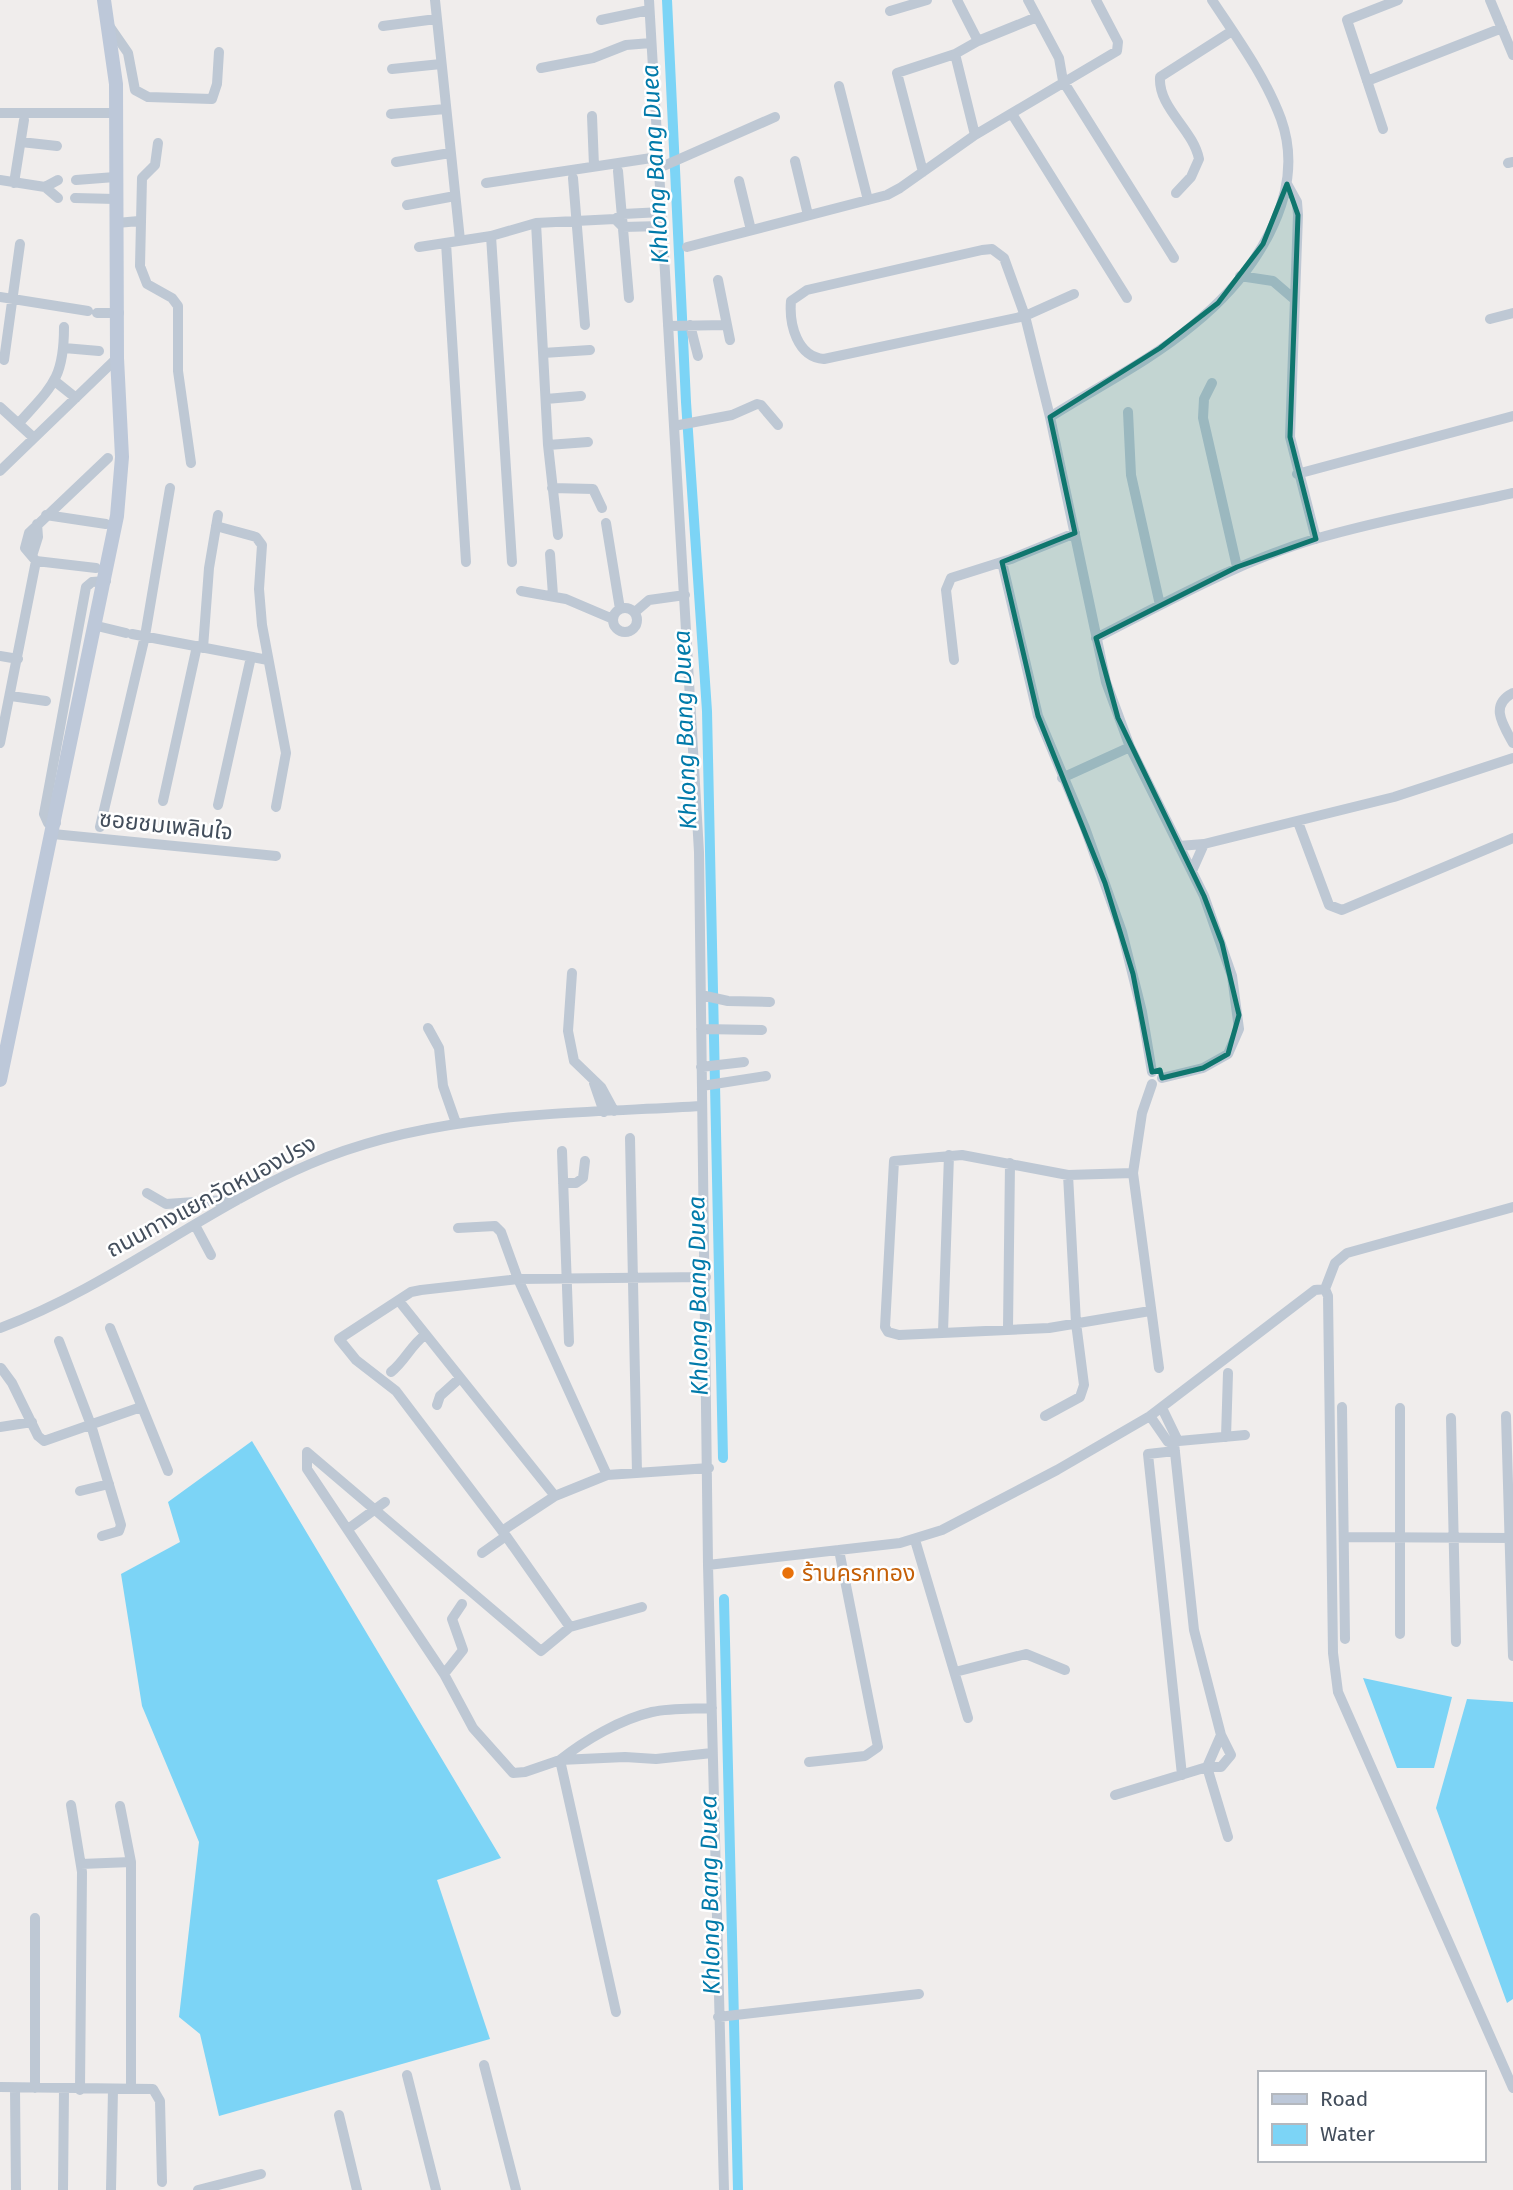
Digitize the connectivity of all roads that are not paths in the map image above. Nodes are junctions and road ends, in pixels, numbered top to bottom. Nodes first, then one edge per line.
1 (104, 0) edge
2 (435, 0) edge
3 (927, 0) edge
4 (957, 0) edge
5 (1028, 0) edge
6 (1096, 0) edge
7 (1212, 0) edge
8 (1398, 0) edge
9 (1490, 0) edge
10 (649, 5) edge
11 (890, 12) dead end
12 (1037, 17) junction
13 (436, 19) junction
14 (601, 20) dead end
15 (383, 26) dead end
16 (110, 27) junction
17 (1502, 28) junction
18 (1232, 31) junction
19 (978, 41) junction
20 (651, 43) junction
21 (219, 52) dead end
22 (955, 54) junction
23 (1513, 55) edge
24 (441, 64) junction
25 (541, 68) dead end
26 (392, 69) dead end
27 (1063, 81) junction
28 (1367, 81) junction
29 (839, 86) dead end
30 (445, 108) junction
31 (0, 113) edge
32 (116, 113) junction
33 (391, 114) dead end
34 (1012, 114) junction
35 (592, 116) dead end
36 (775, 117) dead end
37 (24, 120) dead end
38 (1382, 129) dead end
39 (975, 135) junction
40 (21, 142) junction
41 (158, 143) dead end
42 (57, 146) dead end
43 (450, 153) junction
44 (795, 161) dead end
45 (396, 162) dead end
46 (664, 163) junction
47 (594, 166) junction
48 (618, 171) dead end
49 (923, 172) junction
50 (115, 177) junction
51 (573, 178) dead end
52 (0, 180) edge
53 (58, 180) dead end
54 (76, 180) dead end
55 (739, 181) dead end
56 (14, 183) junction
57 (486, 183) dead end
58 (1287, 184) junction
59 (45, 187) junction
60 (1176, 193) dead end
61 (455, 196) junction
62 (58, 198) dead end
63 (75, 198) dead end
64 (115, 199) junction
65 (868, 200) junction
66 (407, 205) dead end
67 (662, 212) junction
68 (808, 215) junction
69 (620, 220) junction
70 (578, 221) junction
71 (128, 222) junction
72 (536, 223) junction
73 (662, 226) junction
74 (751, 230) junction
75 (491, 236) junction
76 (460, 240) junction
77 (446, 243) junction
78 (20, 244) dead end
79 (419, 247) dead end
80 (687, 247) dead end
81 (1174, 258) dead end
82 (1240, 276) junction
83 (718, 281) dead end
84 (1074, 294) dead end
85 (0, 298) edge
86 (1127, 298) dead end
87 (629, 299) dead end
88 (1294, 299) junction
89 (12, 300) junction
90 (119, 313) junction
91 (1513, 313) edge
92 (1025, 316) junction
93 (1490, 319) dead end
94 (585, 325) dead end
95 (727, 325) junction
96 (679, 326) junction
97 (64, 327) dead end
98 (730, 340) dead end
99 (64, 348) junction
100 (590, 350) dead end
101 (99, 351) dead end
102 (543, 354) junction
103 (698, 356) dead end
104 (117, 358) junction
105 (4, 360) dead end
106 (56, 382) junction
107 (1212, 383) dead end
108 (580, 396) dead end
109 (76, 398) junction
110 (545, 399) junction
111 (0, 407) edge
112 (1128, 412) dead end
113 (1050, 416) junction
114 (1513, 416) edge
115 (19, 423) junction
116 (682, 425) junction
117 (778, 425) dead end
118 (34, 438) junction
119 (588, 442) dead end
120 (548, 445) junction
121 (108, 458) dead end
122 (191, 463) dead end
123 (0, 471) edge
124 (1297, 474) junction
125 (170, 488) dead end
126 (552, 488) junction
127 (1513, 493) edge
128 (603, 508) dead end
129 (46, 514) junction
130 (606, 523) dead end
131 (106, 524) dead end
132 (1075, 533) junction
133 (558, 535) dead end
134 (1316, 539) junction
135 (550, 554) dead end
136 (34, 559) junction
137 (466, 562) dead end
138 (512, 562) dead end
139 (1002, 562) junction
140 (1237, 567) junction
141 (96, 568) dead end
142 (106, 581) junction
143 (521, 591) dead end
144 (553, 595) junction
145 (685, 595) junction
146 (1160, 605) junction
147 (635, 612) junction
148 (616, 614) junction
149 (101, 627) junction
150 (145, 636) junction
151 (1096, 638) junction
152 (200, 647) junction
153 (0, 656) edge
154 (251, 657) junction
155 (18, 659) junction
156 (268, 660) junction
157 (954, 660) dead end
158 (1513, 693) edge
159 (11, 696) junction
160 (61, 703) junction
161 (0, 743) edge
162 (1513, 743) edge
163 (1130, 747) junction
164 (1513, 758) edge
165 (1062, 778) junction
166 (163, 801) dead end
167 (218, 805) dead end
168 (276, 807) dead end
169 (1298, 822) junction
170 (100, 827) dead end
171 (54, 829) junction
172 (1513, 838) edge
173 (1204, 844) junction
174 (1179, 846) junction
175 (276, 856) dead end
176 (1192, 871) junction
177 (572, 972) dead end
178 (708, 996) junction
179 (770, 1002) dead end
180 (428, 1028) dead end
181 (709, 1029) junction
182 (762, 1030) dead end
183 (744, 1062) dead end
184 (708, 1066) junction
185 (766, 1076) dead end
186 (1155, 1078) junction
187 (0, 1080) edge
188 (709, 1085) junction
189 (702, 1106) junction
190 (609, 1111) junction
191 (456, 1123) junction
192 (630, 1138) dead end
193 (562, 1151) dead end
194 (949, 1155) junction
195 (585, 1161) dead end
196 (1010, 1163) junction
197 (1133, 1173) junction
198 (1068, 1175) junction
199 (563, 1184) junction
200 (147, 1193) dead end
201 (242, 1199) junction
202 (1513, 1207) edge
203 (197, 1228) junction
204 (457, 1228) dead end
205 (211, 1255) dead end
206 (706, 1277) junction
207 (567, 1278) junction
208 (633, 1278) junction
209 (518, 1279) junction
210 (1325, 1289) junction
211 (399, 1301) junction
212 (1150, 1311) junction
213 (1076, 1323) junction
214 (0, 1328) edge
215 (110, 1328) dead end
216 (1008, 1329) junction
217 (943, 1332) junction
218 (425, 1335) junction
219 (59, 1341) dead end
220 (569, 1342) dead end
221 (1, 1368) edge
222 (1159, 1368) dead end
223 (391, 1372) dead end
224 (1228, 1373) dead end
225 (460, 1378) junction
226 (437, 1405) dead end
227 (141, 1407) junction
228 (1342, 1407) dead end
229 (1162, 1408) junction
230 (1400, 1408) dead end
231 (1045, 1416) dead end
232 (1150, 1416) junction
233 (1506, 1416) dead end
234 (1451, 1418) dead end
235 (32, 1422) junction
236 (91, 1425) junction
237 (0, 1427) edge
238 (1245, 1435) dead end
239 (1226, 1437) junction
240 (1174, 1447) junction
241 (709, 1468) junction
242 (168, 1471) dead end
243 (638, 1473) junction
244 (607, 1475) junction
245 (109, 1483) junction
246 (1511, 1483) edge
247 (80, 1491) dead end
248 (555, 1496) junction
249 (385, 1502) dead end
250 (375, 1510) junction
251 (348, 1529) junction
252 (504, 1533) junction
253 (102, 1536) dead end
254 (1344, 1537) junction
255 (1400, 1537) junction
256 (1454, 1538) junction
257 (1511, 1538) edge
258 (915, 1540) junction
259 (839, 1550) junction
260 (482, 1553) dead end
261 (708, 1565) junction
262 (462, 1604) dead end
263 (642, 1607) dead end
264 (570, 1627) junction
265 (1401, 1634) dead end
266 (1345, 1639) dead end
267 (1456, 1642) dead end
268 (1513, 1656) edge
269 (1065, 1670) dead end
270 (955, 1672) junction
271 (444, 1674) junction
272 (712, 1708) junction
273 (968, 1718) dead end
274 (712, 1753) junction
275 (560, 1760) junction
276 (809, 1762) dead end
277 (1207, 1767) junction
278 (1182, 1774) junction
279 (1115, 1795) dead end
280 (71, 1805) dead end
281 (120, 1806) dead end
282 (1228, 1837) dead end
283 (131, 1862) junction
284 (81, 1864) junction
285 (35, 1919) dead end
286 (919, 1994) dead end
287 (616, 2012) dead end
288 (724, 2016) junction
289 (484, 2064) dead end
290 (407, 2075) dead end
291 (0, 2087) edge
292 (15, 2088) junction
293 (35, 2088) junction
294 (131, 2088) junction
295 (1513, 2088) edge
296 (64, 2089) junction
297 (113, 2089) junction
298 (80, 2090) junction
299 (339, 2115) dead end
300 (261, 2174) dead end
301 (162, 2182) dead end
302 (16, 2190) edge
303 (64, 2190) edge
304 (111, 2190) edge
305 (198, 2190) edge
306 (357, 2190) edge
307 (436, 2190) edge
308 (516, 2190) edge
309 (724, 2190) edge

1 - 16 street
2 - 13 street
3 - 11 street
4 - 19 street
5 - 12 street
6 - 27 street
7 - 18 street
8 - 28 street
9 - 17 street
10 - 14 street
10 - 20 street
12 - 19 street
12 - 27 street
13 - 15 street
13 - 24 street
16 - 21 street
16 - 32 street
17 - 23 street
17 - 28 street
18 - 58 street
18 - 60 street
19 - 22 street
20 - 25 street
20 - 46 street
22 - 39 street
22 - 49 street
24 - 26 street
24 - 30 street
27 - 34 street
27 - 81 street
28 - 38 street
29 - 65 street
30 - 33 street
30 - 43 street
31 - 32 street
32 - 50 street
34 - 39 street
34 - 86 street
35 - 47 street
36 - 46 street
37 - 40 street
39 - 49 street
40 - 42 street
40 - 56 street
41 - 71 street
43 - 45 street
43 - 61 street
44 - 68 street
46 - 47 street
46 - 67 street
47 - 57 street
48 - 69 street
49 - 65 street
50 - 54 street
50 - 64 street
51 - 70 street
52 - 56 street
53 - 59 street
55 - 74 street
56 - 59 street
58 - 82 street
58 - 88 street
59 - 62 street
61 - 66 street
61 - 76 street
63 - 64 street
64 - 71 street
65 - 68 street
67 - 69 street
67 - 73 street
68 - 74 street
69 - 70 street
69 - 73 street
69 - 87 street
70 - 72 street
70 - 94 street
71 - 90 street
71 - 122 street
72 - 75 street
72 - 102 street
73 - 96 street
74 - 80 street
75 - 76 street
75 - 138 street
76 - 77 street
77 - 79 street
77 - 137 street
78 - 89 street
82 - 88 street
82 - 113 street
83 - 95 street
84 - 92 street
85 - 89 street
88 - 124 street
89 - 90 street
89 - 105 street
90 - 104 street
91 - 93 street
92 - 92 street
92 - 113 street
95 - 96 street
95 - 98 street
96 - 103 street
96 - 116 street
97 - 99 street
99 - 101 street
99 - 106 street
100 - 102 street
102 - 110 street
104 - 109 street
104 - 142 street
106 - 109 street
106 - 115 street
107 - 140 street
108 - 110 street
109 - 118 street
110 - 120 street
111 - 115 street
112 - 146 street
113 - 132 street
114 - 124 street
115 - 118 street
116 - 117 street
116 - 145 street
118 - 123 street
119 - 120 street
120 - 126 street
121 - 129 street
124 - 134 street
125 - 150 street
126 - 128 street
126 - 133 street
127 - 134 street
129 - 131 street
129 - 136 street
130 - 148 street
132 - 139 street
132 - 151 street
134 - 140 street
135 - 144 street
136 - 141 street
136 - 155 street
139 - 157 street
139 - 165 street
140 - 146 street
142 - 149 street
142 - 160 street
143 - 144 street
144 - 148 street
145 - 147 street
145 - 178 street
146 - 151 street
147 - 148 street
147 - 148 street
149 - 150 street
149 - 160 street
150 - 152 street
150 - 170 street
151 - 163 street
152 - 154 street
152 - 156 street
152 - 166 street
153 - 155 street
154 - 156 street
154 - 167 street
155 - 159 street
156 - 168 street
158 - 162 street
159 - 160 street
159 - 161 street
160 - 171 street
163 - 165 street
163 - 174 street
164 - 169 street
165 - 186 street
169 - 172 street
169 - 173 street
171 - 175 street, ซอยชมเพลินใจ
171 - 187 street
173 - 174 street
173 - 176 street
174 - 176 street
176 - 186 street
177 - 190 street
178 - 179 street
178 - 181 street
180 - 191 street
181 - 182 street
181 - 184 street
183 - 184 street
184 - 188 street
185 - 188 street
186 - 197 street
188 - 189 street
189 - 190 street, ถนนทางแยกวัดหนองปรง
189 - 206 street
190 - 191 street, ถนนทางแยกวัดหนองปรง
191 - 201 street, ถนนทางแยกวัดหนองปรง
192 - 208 street
193 - 199 street
194 - 196 street
194 - 217 street
194 - 217 street
195 - 199 street
196 - 198 street
196 - 216 street
197 - 198 street
197 - 212 street
198 - 213 street
199 - 207 street
200 - 201 street
201 - 203 street, ถนนทางแยกวัดหนองปรง
202 - 210 street
203 - 205 street
203 - 214 street, ถนนทางแยกวัดหนองปรง
204 - 209 street
206 - 208 street
206 - 241 street
207 - 208 street
207 - 209 street
207 - 220 street
208 - 243 street
209 - 211 street
209 - 244 street
210 - 229 street
210 - 295 street
211 - 218 street
211 - 252 street
212 - 213 street
212 - 222 street
213 - 216 street
213 - 231 street
215 - 227 street
216 - 217 street
218 - 223 street
218 - 225 street
219 - 236 street
221 - 235 street
224 - 239 street
225 - 226 street
225 - 248 street
227 - 236 street
227 - 242 street
228 - 254 street
229 - 232 street
229 - 240 street
230 - 255 street
232 - 240 street
232 - 258 street
233 - 246 street
234 - 256 street
235 - 236 street
235 - 237 street
236 - 245 street
238 - 239 street
239 - 240 street
240 - 277 street
240 - 278 street
241 - 243 street
241 - 261 street
243 - 244 street
244 - 248 street
245 - 247 street
245 - 253 street
246 - 257 street
248 - 252 street
249 - 250 street
250 - 251 street
250 - 251 street
250 - 264 street
251 - 271 street
252 - 260 street
252 - 264 street
254 - 255 street
254 - 266 street
255 - 256 street
255 - 265 street
256 - 257 street
256 - 267 street
257 - 268 street
258 - 259 street
258 - 270 street
259 - 261 street
259 - 276 street
261 - 272 street
262 - 271 street
263 - 264 street
269 - 270 street
270 - 273 street
271 - 275 street
272 - 274 street
272 - 275 street
274 - 275 street
274 - 288 street
275 - 287 street
277 - 278 street
277 - 282 street
278 - 279 street
280 - 284 street
281 - 283 street
283 - 284 street
283 - 294 street
284 - 298 street
285 - 293 street
286 - 288 street
288 - 309 street
289 - 308 street
290 - 307 street
291 - 292 street
292 - 293 street
292 - 302 street
293 - 296 street
294 - 297 street
294 - 301 street
296 - 298 street
296 - 303 street
297 - 298 street
297 - 304 street
299 - 306 street
300 - 305 street

